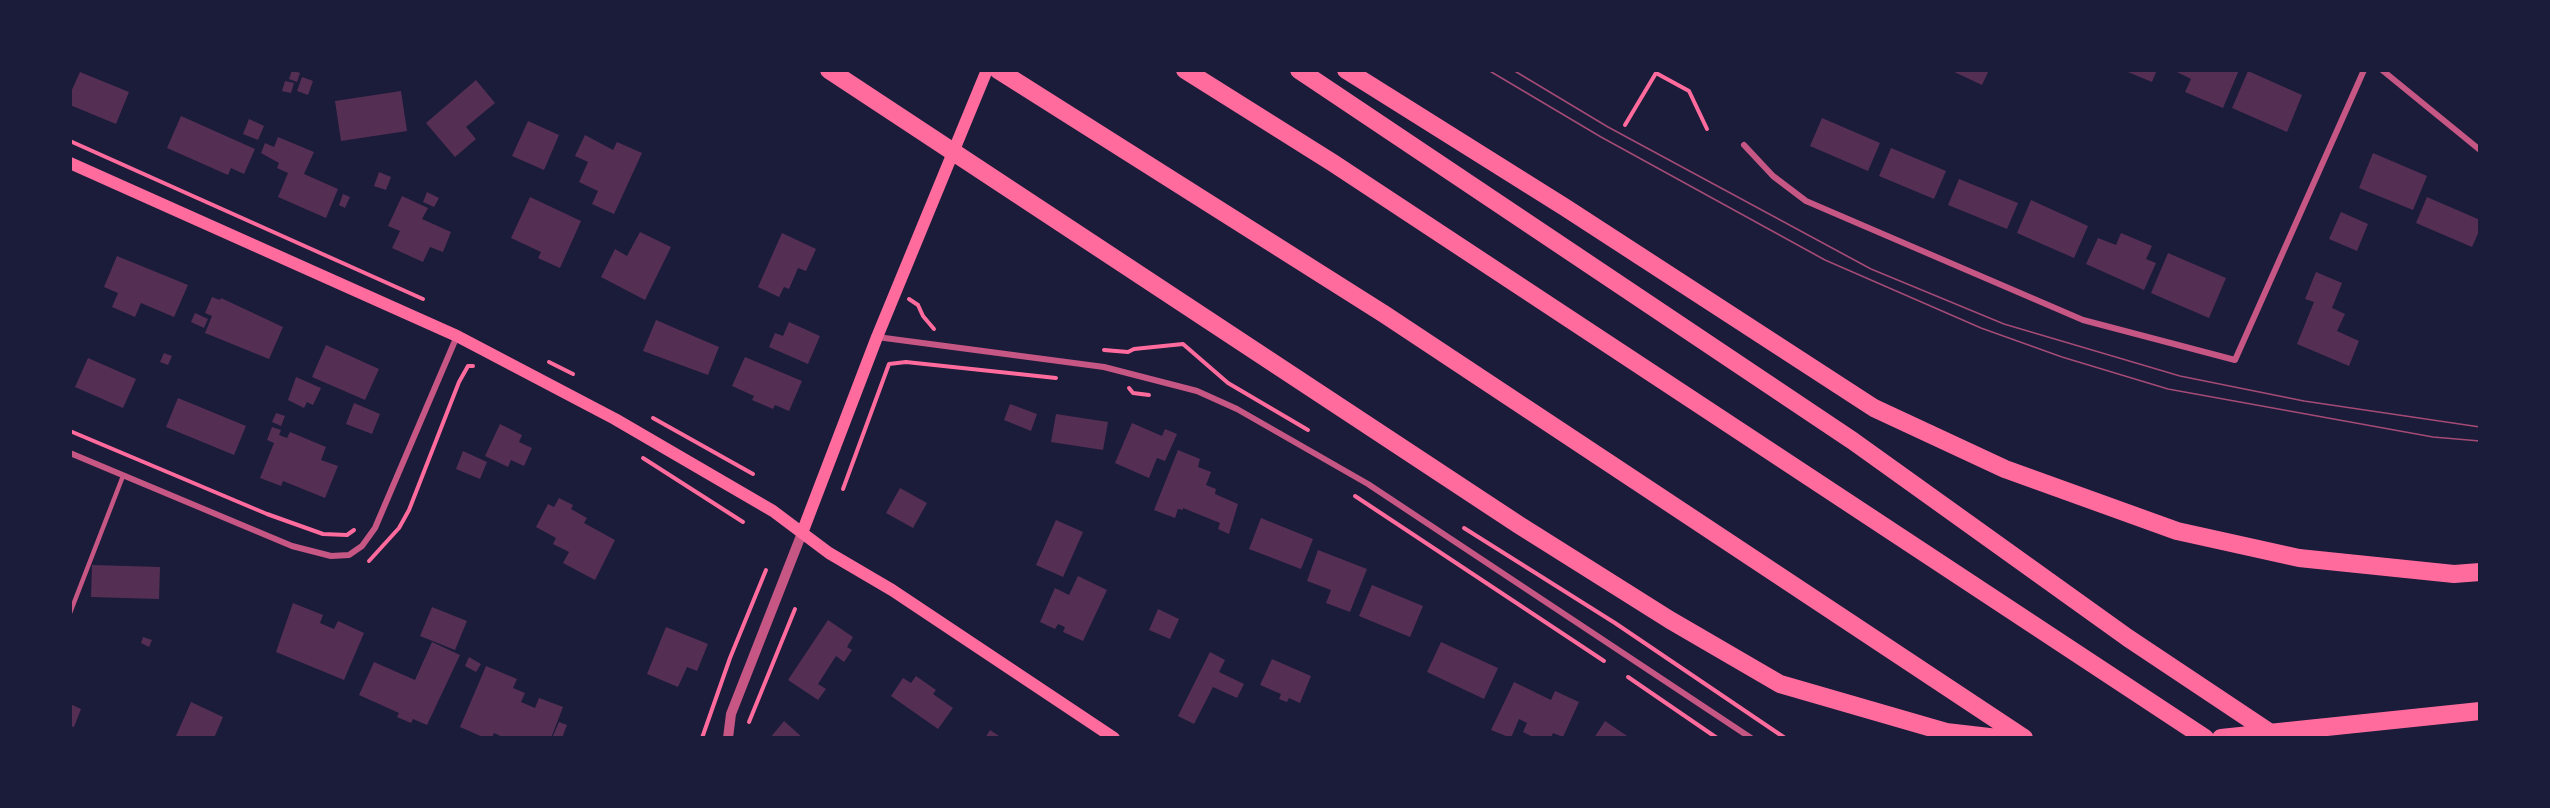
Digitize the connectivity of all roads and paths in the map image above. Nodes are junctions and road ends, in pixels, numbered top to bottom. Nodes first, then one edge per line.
1 (829, 70) edge
2 (987, 70) edge
3 (998, 70) edge
4 (1185, 70) edge
5 (1299, 70) edge
6 (1346, 70) edge
7 (2364, 70) edge
8 (2382, 70) edge
9 (1625, 125) dead end
10 (1707, 129) dead end
11 (70, 141) edge
12 (1744, 145) dead end
13 (2480, 150) edge
14 (70, 163) edge
15 (430, 303) dead end
16 (457, 336) junction
17 (877, 337) junction
18 (474, 366) dead end
19 (1058, 378) dead end
20 (1119, 386) dead end
21 (1151, 396) dead end
22 (70, 431) edge
23 (633, 452) dead end
24 (70, 453) edge
25 (123, 476) junction
26 (843, 489) dead end
27 (1352, 494) dead end
28 (742, 522) dead end
29 (357, 528) dead end
30 (802, 533) junction
31 (374, 558) dead end
32 (766, 570) dead end
33 (2480, 572) edge
34 (795, 609) dead end
35 (70, 613) edge
36 (1607, 663) dead end
37 (1626, 675) dead end
38 (2480, 711) edge
39 (747, 725) dead end
40 (702, 738) edge
41 (728, 738) edge
42 (1114, 738) edge
43 (1718, 738) edge
44 (1751, 738) edge
45 (1998, 738) edge
46 (2024, 738) edge
47 (2205, 738) edge
48 (2221, 738) edge
49 (2278, 738) edge

1 - 45 highway
2 - 17 main road
3 - 46 highway
4 - 47 highway
5 - 49 highway
6 - 33 highway
7 - 12 street
8 - 13 street
9 - 10 path
11 - 15 path
14 - 16 main road
16 - 25 street
16 - 30 main road
17 - 30 main road
17 - 44 street
18 - 31 path
19 - 26 path
20 - 21 path
22 - 29 path
23 - 28 path
24 - 25 street
25 - 35 lane
27 - 36 path
30 - 41 street
30 - 42 main road
32 - 40 path
34 - 39 path
37 - 43 path
38 - 48 highway

